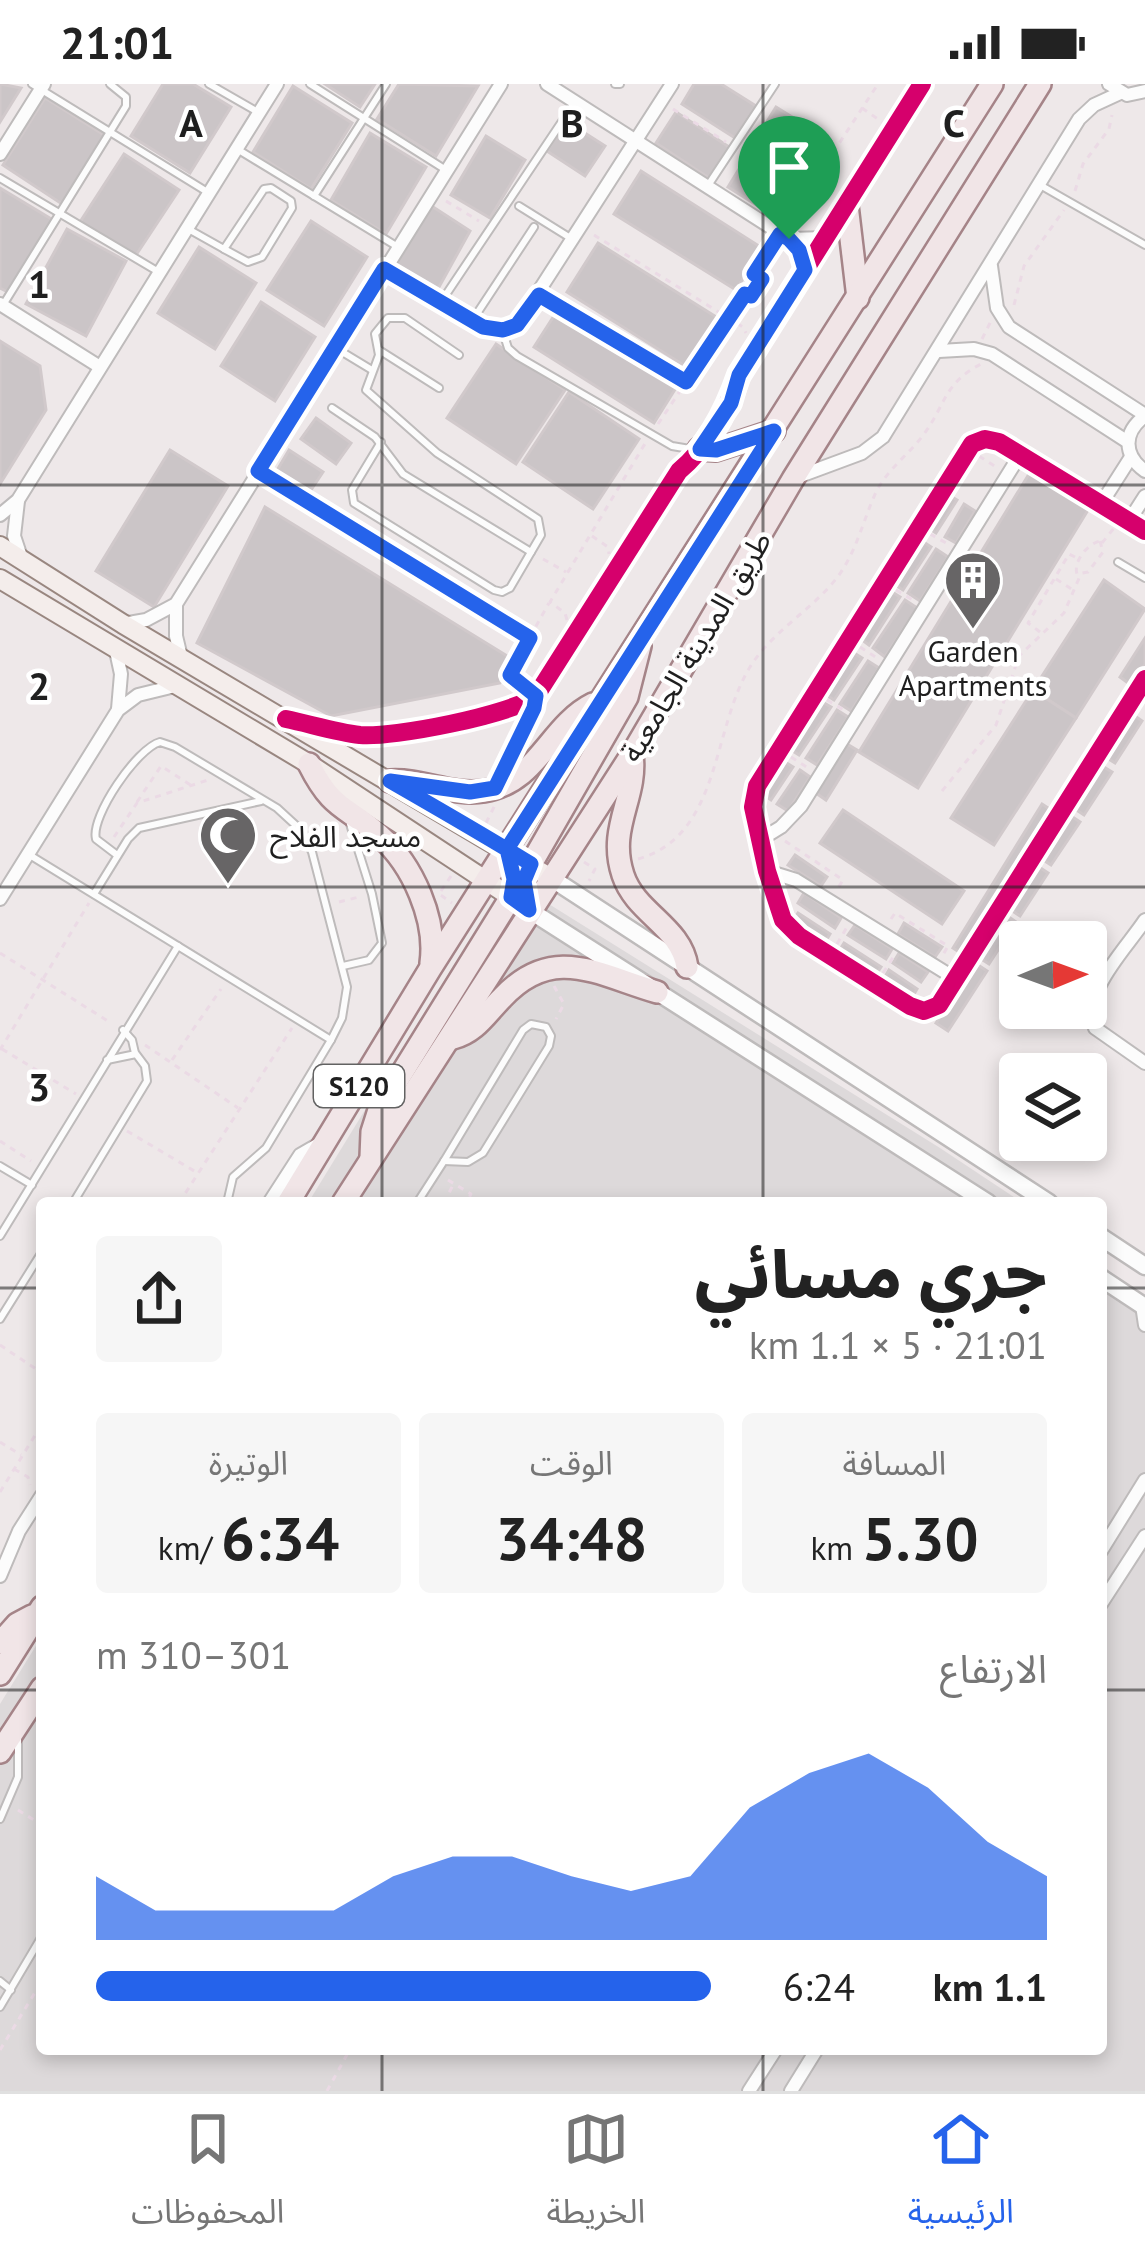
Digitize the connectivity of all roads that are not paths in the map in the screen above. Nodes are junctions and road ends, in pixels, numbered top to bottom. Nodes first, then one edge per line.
1 (110, 84) edge
2 (209, 84) edge
3 (277, 84) edge
4 (310, 84) edge
5 (386, 84) edge
6 (501, 84) edge
7 (547, 84) edge
8 (672, 84) edge
9 (775, 84) edge
10 (922, 84) edge
11 (992, 84) edge
12 (1040, 84) edge
13 (39, 86) edge
14 (1114, 88) edge
15 (1145, 91) edge
16 (575, 102) junction
17 (259, 113) junction
18 (364, 118) junction
19 (110, 132) junction
20 (636, 142) junction
21 (236, 149) junction
22 (0, 154) edge
23 (446, 170) junction
24 (0, 178) edge
25 (1040, 185) junction
26 (707, 188) junction
27 (209, 193) junction
28 (314, 196) junction
29 (847, 205) junction
30 (519, 206) dead end
31 (60, 213) junction
32 (534, 227) dead end
33 (187, 228) junction
34 (578, 234) junction
35 (785, 237) junction
36 (826, 238) junction
37 (1145, 245) edge
38 (398, 247) junction
39 (224, 250) junction
40 (991, 266) junction
41 (384, 269) junction
42 (805, 270) junction
43 (159, 272) junction
44 (858, 298) junction
45 (441, 302) junction
46 (1, 304) edge
47 (472, 321) junction
48 (503, 330) junction
49 (1033, 343) junction
50 (334, 347) junction
51 (379, 350) junction
52 (939, 351) junction
53 (459, 355) dead end
54 (100, 367) junction
55 (1016, 369) junction
56 (372, 370) junction
57 (439, 388) dead end
58 (332, 408) dead end
59 (1145, 416) edge
60 (774, 431) junction
61 (381, 442) junction
62 (700, 449) junction
63 (1129, 450) junction
64 (1020, 454) junction
65 (1145, 471) edge
66 (793, 479) junction
67 (1145, 496) edge
68 (18, 500) junction
69 (1101, 504) junction
70 (0, 515) edge
71 (1126, 519) junction
72 (1145, 531) edge
73 (0, 546) edge
74 (531, 552) junction
75 (21, 559) junction
76 (1118, 562) dead end
77 (1145, 578) edge
78 (0, 579) edge
79 (176, 604) junction
80 (123, 624) junction
81 (640, 642) junction
82 (116, 650) junction
83 (182, 657) junction
84 (1145, 679) edge
85 (175, 686) junction
86 (599, 702) junction
87 (118, 710) junction
88 (286, 719) junction
89 (632, 754) junction
90 (310, 764) junction
91 (390, 781) junction
92 (264, 800) junction
93 (342, 811) junction
94 (767, 837) junction
95 (507, 849) junction
96 (28, 854) junction
97 (118, 855) junction
98 (531, 864) junction
99 (767, 872) junction
100 (551, 878) junction
101 (488, 881) junction
102 (94, 894) junction
103 (0, 899) edge
104 (520, 903) junction
105 (1145, 920) edge
106 (178, 946) junction
107 (343, 966) junction
108 (687, 967) junction
109 (430, 969) junction
110 (956, 980) junction
111 (657, 992) junction
112 (123, 1030) junction
113 (452, 1038) junction
114 (331, 1040) junction
115 (136, 1054) junction
116 (107, 1060) junction
117 (1145, 1064) edge
118 (327, 1139) junction
119 (371, 1157) junction
120 (444, 1161) junction
121 (0, 1166) edge
122 (32, 1185) junction
123 (231, 1185) junction
124 (77, 1197) edge
125 (228, 1197) edge
126 (236, 1197) edge
127 (273, 1197) edge
128 (292, 1197) edge
129 (347, 1197) edge
130 (420, 1197) edge
131 (979, 1197) edge
132 (1040, 1197) edge
133 (0, 1235) edge
134 (1107, 1241) edge
135 (36, 1262) edge
136 (1145, 1266) edge
137 (1107, 1282) edge
138 (1143, 1306) edge
139 (0, 1319) edge
140 (1145, 1325) edge
141 (1145, 1480) edge
142 (36, 1499) edge
143 (1107, 1541) edge
144 (1142, 1545) edge
145 (0, 1576) edge
146 (1107, 1595) edge
147 (36, 1613) edge
148 (36, 1617) edge
149 (0, 1643) edge
150 (0, 1673) edge
151 (36, 1698) edge
152 (17, 1729) junction
153 (0, 1752) edge
154 (0, 1819) edge
155 (36, 1946) edge
156 (0, 1982) edge
157 (10, 1990) junction
158 (0, 2007) edge
159 (772, 2055) edge
160 (813, 2055) edge
161 (749, 2091) edge
162 (790, 2091) edge

1 - 19 lane
2 - 17 lane
3 - 17 street
4 - 18 lane
5 - 18 lane
6 - 23 street
7 - 16 street
8 - 20 street
9 - 26 lane
10 - 29 street
11 - 44 main road, طريق المدينة الجامعية
12 - 66 main road, طريق المدينة الجامعية / S120
13 - 19 lane
13 - 22 street
14 - 15 street
14 - 25 street
16 - 20 street
16 - 45 lane
17 - 21 street
18 - 23 lane
18 - 28 lane
19 - 27 lane
19 - 31 lane
20 - 26 street
20 - 34 street
21 - 27 street
21 - 28 lane
23 - 38 street
24 - 31 lane
25 - 37 lane
25 - 40 street
26 - 35 street
27 - 33 street
28 - 38 lane
29 - 36 street
29 - 44 main road
30 - 34 lane
31 - 43 lane
31 - 46 lane
32 - 47 lane
33 - 39 lane
33 - 43 street
34 - 48 street
35 - 36 street
35 - 42 street
36 - 42 street
38 - 41 street
39 - 39 lane
40 - 49 street
40 - 52 street
41 - 45 street
41 - 50 street
42 - 62 street
43 - 54 street
44 - 60 main road, طريق المدينة الجامعية
45 - 47 street
46 - 54 street
47 - 48 street
48 - 62 lane
49 - 55 street
49 - 59 street
50 - 56 lane
50 - 79 street
51 - 53 lane
51 - 56 lane
51 - 57 lane
52 - 55 street
52 - 66 street
54 - 68 street
55 - 63 street
56 - 74 lane
58 - 61 lane
59 - 63 street
60 - 62 main road
60 - 81 main road, طريق المدينة الجامعية
61 - 74 lane
61 - 74 lane
62 - 88 street
63 - 65 street
63 - 69 street
64 - 69 street
64 - 94 street
64 - 94 street
66 - 89 main road, طريق المدينة الجامعية / S120
67 - 71 street
68 - 70 street
68 - 75 street
69 - 71 street
71 - 72 street
73 - 75 main road
75 - 80 main road
76 - 77 lane
78 - 82 main road
79 - 80 street
79 - 83 street
80 - 83 main road
81 - 86 main road, طريق المدينة الجامعية
81 - 98 main road
82 - 85 main road
82 - 87 street
83 - 88 main road
84 - 110 street
85 - 87 street
85 - 90 main road
86 - 91 main road
86 - 95 main road, طريق المدينة الجامعية
87 - 96 street
88 - 91 main road
89 - 100 main road, طريق المدينة الجامعية / S120
89 - 108 main road
90 - 93 main road
90 - 101 main road
91 - 95 main road
92 - 97 lane
92 - 97 lane
92 - 107 lane
93 - 107 lane
93 - 109 main road
94 - 99 street
95 - 98 main road
95 - 101 main road, طريق المدينة الجامعية
95 - 104 main road
96 - 102 lane
96 - 103 street
97 - 102 lane
98 - 100 main road
98 - 104 main road
99 - 110 street
99 - 110 street
100 - 104 main road, طريق المدينة الجامعية / S120
100 - 108 street
101 - 104 main road
101 - 109 main road, طريق المدينة الجامعية
102 - 106 lane
104 - 111 street
104 - 113 main road, طريق المدينة الجامعية / S120
104 - 119 main road
105 - 117 street
106 - 112 lane
106 - 114 lane
107 - 114 lane
108 - 132 street
109 - 118 main road, طريق المدينة الجامعية / S120
111 - 113 main road
111 - 131 street
112 - 115 lane
112 - 116 lane
113 - 119 main road, طريق المدينة الجامعية / S120
114 - 123 lane
115 - 116 lane
115 - 124 lane
116 - 122 lane
118 - 127 street
118 - 128 main road, طريق المدينة الجامعية / S120
119 - 129 main road, طريق المدينة الجامعية / S120
120 - 120 lane
120 - 130 lane
121 - 122 lane
122 - 133 lane
123 - 125 lane
123 - 126 lane
134 - 136 street
135 - 139 lane
137 - 138 street
138 - 140 street
141 - 143 street
142 - 145 street
144 - 146 street
147 - 149 main road
148 - 150 main road
151 - 152 main road
152 - 153 main road
152 - 154 lane
155 - 157 lane
156 - 157 lane
157 - 158 lane
159 - 161 street
160 - 162 street

